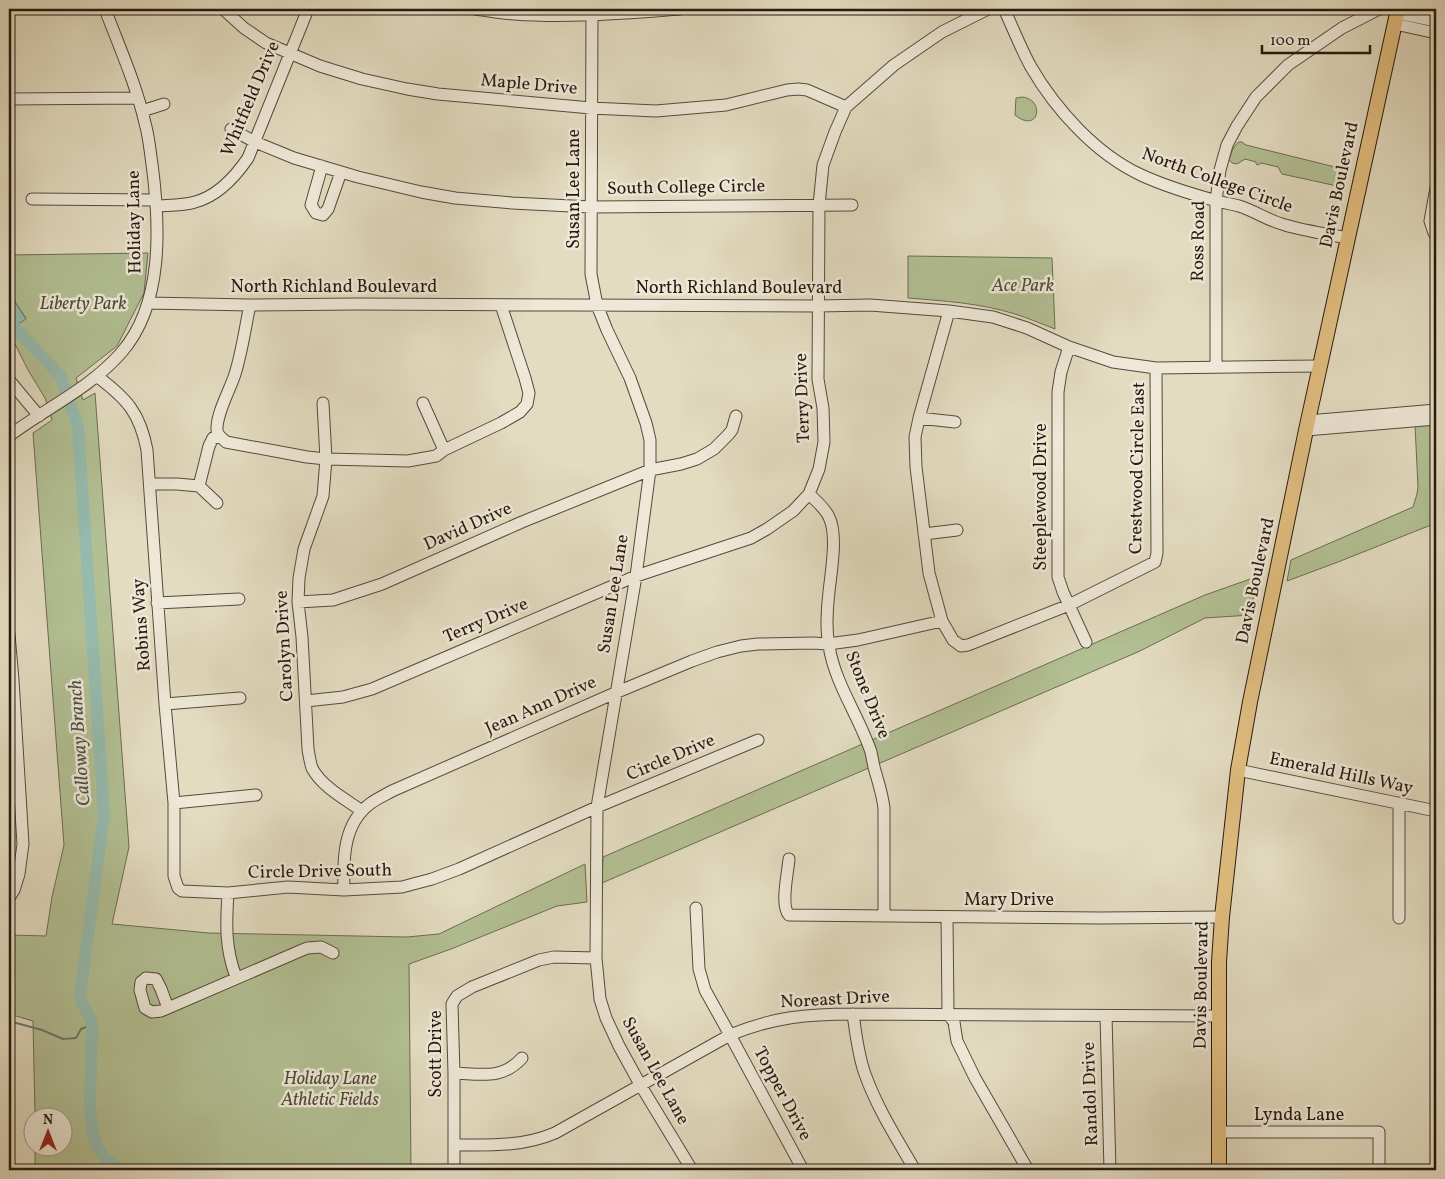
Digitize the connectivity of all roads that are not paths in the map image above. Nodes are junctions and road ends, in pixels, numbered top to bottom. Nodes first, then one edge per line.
1 (105, 9) edge
2 (223, 9) edge
3 (308, 9) edge
4 (475, 9) edge
5 (680, 9) edge
6 (988, 9) edge
7 (1004, 9) edge
8 (1379, 9) edge
9 (592, 12) edge
10 (1396, 15) edge
11 (1436, 21) edge
12 (1436, 33) edge
13 (290, 54) junction
14 (138, 98) junction
15 (9, 99) edge
16 (164, 104) dead end
17 (846, 107) junction
18 (591, 108) junction
19 (142, 112) junction
20 (231, 129) dead end
21 (254, 142) junction
22 (322, 166) junction
23 (341, 172) junction
24 (1436, 188) edge
25 (32, 199) dead end
26 (1216, 201) junction
27 (155, 203) junction
28 (820, 205) junction
29 (852, 205) dead end
30 (592, 207) junction
31 (1435, 233) edge
32 (1348, 238) junction
33 (148, 304) junction
34 (250, 305) junction
35 (501, 305) junction
36 (597, 305) junction
37 (818, 306) junction
38 (949, 311) junction
39 (1069, 347) junction
40 (1320, 366) junction
41 (1216, 367) junction
42 (1156, 368) junction
43 (98, 377) junction
44 (9, 380) edge
45 (323, 403) dead end
46 (423, 403) dead end
47 (1436, 410) edge
48 (44, 414) junction
49 (736, 416) dead end
50 (919, 418) junction
51 (1436, 419) edge
52 (955, 422) dead end
53 (1307, 425) junction
54 (9, 436) edge
55 (220, 437) junction
56 (444, 450) junction
57 (326, 459) junction
58 (650, 470) junction
59 (150, 484) junction
60 (199, 486) junction
61 (809, 494) junction
62 (217, 503) dead end
63 (957, 530) dead end
64 (924, 534) junction
65 (636, 576) junction
66 (239, 599) dead end
67 (298, 602) junction
68 (158, 603) junction
69 (1069, 605) junction
70 (942, 621) junction
71 (9, 634) edge
72 (1086, 642) dead end
73 (828, 644) junction
74 (11, 680) edge
75 (615, 693) junction
76 (240, 698) dead end
77 (306, 701) junction
78 (165, 704) junction
79 (758, 740) dead end
80 (1238, 770) junction
81 (256, 795) dead end
82 (21, 801) junction
83 (9, 802) edge
84 (174, 802) junction
85 (1400, 803) junction
86 (597, 807) junction
87 (362, 811) junction
88 (1436, 811) edge
89 (789, 859) dead end
90 (178, 888) joint
91 (344, 890) junction
92 (228, 893) junction
93 (10, 895) edge
94 (696, 908) dead end
95 (884, 916) junction
96 (947, 917) junction
97 (1222, 917) junction
98 (1399, 918) dead end
99 (333, 953) dead end
100 (596, 958) junction
101 (236, 977) junction
102 (168, 1008) dead end
103 (853, 1014) junction
104 (948, 1014) junction
105 (1106, 1016) junction
106 (1218, 1016) junction
107 (730, 1035) junction
108 (522, 1058) dead end
109 (454, 1073) junction
110 (641, 1086) junction
111 (1219, 1132) junction
112 (454, 1145) junction
113 (454, 1170) edge
114 (692, 1170) edge
115 (803, 1170) edge
116 (915, 1170) edge
117 (1028, 1170) edge
118 (1110, 1170) edge
119 (1219, 1170) edge
120 (1379, 1170) edge

1 - 14 street, Holiday Lane
2 - 13 street, Maple Drive
3 - 13 street, Whitfield Drive
4 - 9 street
5 - 9 street
6 - 17 street, Terry Drive
7 - 26 street, North College Circle
8 - 26 street, Ross Road
9 - 18 street, Susan Lee Lane
10 - 11 street
10 - 12 street
10 - 32 main road, Davis Boulevard
13 - 18 street, Maple Drive
13 - 21 street, Whitfield Drive
14 - 15 street
14 - 19 street, Holiday Lane
16 - 19 street
17 - 18 street, Maple Drive
17 - 28 street, Terry Drive
18 - 30 street, Susan Lee Lane
19 - 27 street, Holiday Lane
20 - 21 street, South College Circle
21 - 22 street, South College Circle
21 - 27 street, Whitfield Drive
22 - 23 street, South College Circle
22 - 23 street
23 - 30 street, South College Circle
24 - 31 street
25 - 27 street, Whitfield Drive
26 - 32 street, North College Circle
26 - 41 street, Ross Road
27 - 33 street, Holiday Lane
28 - 29 street, South College Circle
28 - 30 street, South College Circle
28 - 37 street, Terry Drive
30 - 36 street, Susan Lee Lane
32 - 40 main road, Davis Boulevard
33 - 34 street, North Richland Boulevard
33 - 43 street, Holiday Lane
34 - 35 street, North Richland Boulevard
34 - 55 street
35 - 36 street, North Richland Boulevard
35 - 56 street
36 - 37 street, North Richland Boulevard
36 - 58 street, Susan Lee Lane
37 - 38 street, North Richland Boulevard
37 - 61 street, Terry Drive
38 - 39 street, North Richland Boulevard
38 - 50 street
39 - 42 street, North Richland Boulevard
39 - 69 street, Steeplewood Drive
40 - 41 street, North Richland Boulevard
40 - 53 main road, Davis Boulevard
41 - 42 street, North Richland Boulevard
42 - 69 street, Crestwood Circle East
43 - 48 street, Holiday Lane
43 - 59 street, Robins Way
44 - 48 street
45 - 57 street, Carolyn Drive
46 - 56 street
47 - 53 street
48 - 54 street, Holiday Lane
49 - 58 street, David Drive
50 - 52 street
50 - 64 street
51 - 53 street
53 - 80 main road, Davis Boulevard
55 - 57 street
55 - 60 street
56 - 57 street
57 - 67 street, Carolyn Drive
58 - 65 street, Susan Lee Lane
58 - 67 street, David Drive
59 - 60 street
59 - 68 street, Robins Way
60 - 62 street
61 - 65 street, Terry Drive
61 - 73 street, Stone Drive
63 - 64 street
64 - 70 street
65 - 75 street, Susan Lee Lane
65 - 77 street, Terry Drive
66 - 68 street
67 - 77 street, Carolyn Drive
68 - 78 street, Robins Way
69 - 70 street
69 - 72 street, Steeplewood Drive
70 - 73 street, Jean Ann Drive
71 - 74 street
73 - 75 street, Jean Ann Drive
73 - 95 street, Stone Drive
74 - 82 street
75 - 86 street, Susan Lee Lane
75 - 87 street, Jean Ann Drive
76 - 78 street
77 - 87 street, Carolyn Drive
78 - 84 street, Robins Way
79 - 86 street, Circle Drive
80 - 85 street, Emerald Hills Way
80 - 97 main road, Davis Boulevard
81 - 84 street
82 - 83 street
82 - 93 street
84 - 90 street, Robins Way
85 - 88 street, Emerald Hills Way
85 - 98 street
86 - 91 street, Circle Drive South
86 - 100 street, Susan Lee Lane
87 - 91 street, Jean Ann Drive
89 - 95 street, Mary Drive
90 - 92 street, Circle Drive South
91 - 92 street, Circle Drive South
92 - 101 street
94 - 107 street, Topper Drive
95 - 96 street, Mary Drive
96 - 97 street, Mary Drive
96 - 104 street
97 - 106 main road, Davis Boulevard
99 - 101 street
100 - 109 street, Scott Drive
100 - 110 street, Susan Lee Lane
101 - 102 street
103 - 104 street, Noreast Drive
103 - 107 street, Noreast Drive
103 - 116 street
104 - 105 street, Noreast Drive
104 - 117 street
105 - 106 street, Noreast Drive
105 - 118 street, Randol Drive
106 - 111 main road, Davis Boulevard
107 - 110 street, Noreast Drive
107 - 115 street, Topper Drive
108 - 109 street
109 - 112 street, Scott Drive
110 - 112 street, Noreast Drive
110 - 114 street, Susan Lee Lane
111 - 119 main road, Davis Boulevard
111 - 120 street, Lynda Lane
112 - 113 street, Scott Drive

